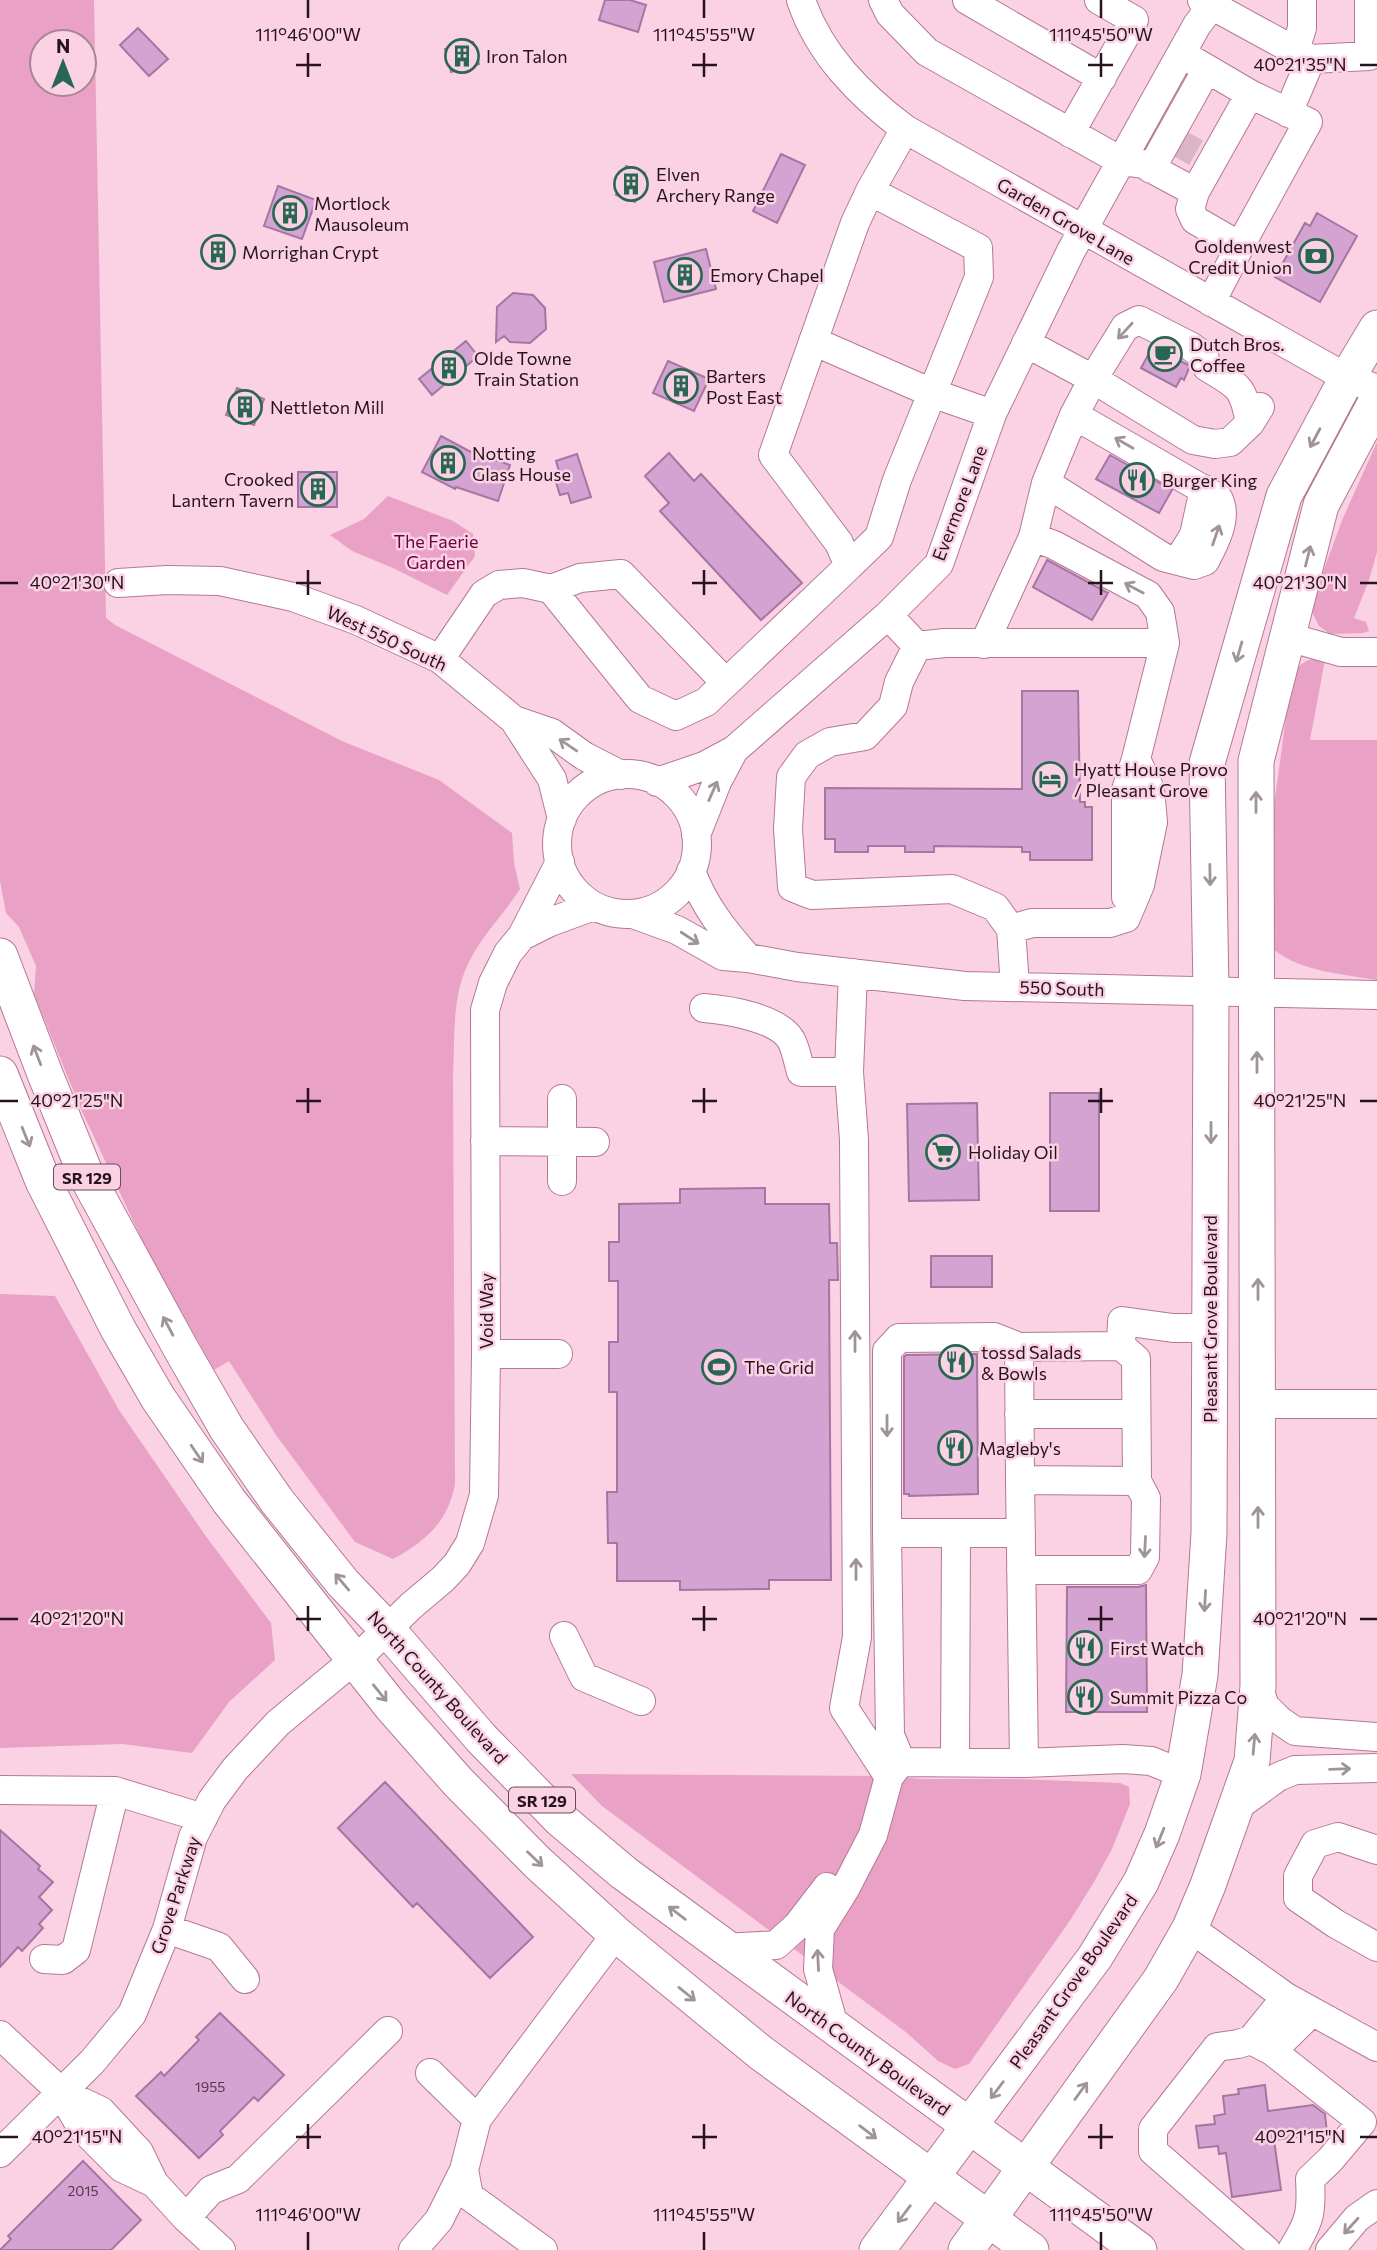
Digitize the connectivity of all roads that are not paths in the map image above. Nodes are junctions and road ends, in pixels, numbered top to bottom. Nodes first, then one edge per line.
1 (801, 0) edge
2 (883, 0) edge
3 (967, 0) edge
4 (1099, 0) edge
5 (1302, 0) edge
6 (1369, 0) edge
7 (1210, 2) edge
8 (1180, 54) junction
9 (1303, 55) junction
10 (1214, 73) junction
11 (1102, 78) junction
12 (1250, 94) junction
13 (1288, 113) junction
14 (905, 129) junction
15 (1070, 133) junction
16 (1191, 133) tunnel mouth
17 (1121, 161) junction
18 (1165, 168) junction
19 (870, 191) junction
20 (1195, 192) junction
21 (1082, 231) junction
22 (1240, 246) junction
23 (1211, 302) junction
24 (1377, 328) edge
25 (813, 341) junction
26 (1026, 343) junction
27 (1093, 379) junction
28 (1362, 384) edge
29 (932, 393) junction
30 (1377, 400) edge
31 (992, 414) junction
32 (1074, 415) junction
33 (1046, 483) junction
34 (1032, 537) junction
35 (849, 566) junction
36 (118, 583) dead end
37 (551, 589) junction
38 (888, 615) junction
39 (1287, 637) junction
40 (1165, 643) junction
41 (984, 644) junction
42 (917, 646) junction
43 (1377, 652) edge
44 (440, 659) junction
45 (726, 683) junction
46 (514, 720) junction
47 (734, 750) junction
48 (621, 775) junction
49 (657, 782) junction
50 (562, 819) junction
51 (696, 835) junction
52 (560, 862) junction
53 (691, 871) junction
54 (594, 906) junction
55 (633, 914) junction
56 (1011, 929) junction
57 (522, 936) junction
58 (0, 956) edge
59 (748, 958) junction
60 (853, 973) junction
61 (1015, 986) junction
62 (1211, 991) junction
63 (1257, 993) junction
64 (1377, 995) edge
65 (704, 1008) dead end
66 (849, 1072) junction
67 (0, 1074) edge
68 (562, 1099) dead end
69 (485, 1141) junction
70 (563, 1142) junction
71 (595, 1142) dead end
72 (562, 1181) dead end
73 (1210, 1328) junction
74 (1121, 1346) junction
75 (1019, 1347) junction
76 (486, 1354) junction
77 (558, 1354) dead end
78 (1258, 1404) junction
79 (1377, 1404) edge
80 (1019, 1414) junction
81 (1136, 1414) junction
82 (1020, 1480) junction
83 (1137, 1481) junction
84 (887, 1533) junction
85 (956, 1533) junction
86 (1021, 1533) junction
87 (1021, 1570) junction
88 (564, 1636) dead end
89 (368, 1646) junction
90 (1258, 1686) junction
91 (641, 1701) dead end
92 (1377, 1737) edge
93 (955, 1762) junction
94 (1024, 1763) junction
95 (1377, 1768) edge
96 (895, 1769) junction
97 (1183, 1774) junction
98 (0, 1790) edge
99 (115, 1791) junction
100 (1234, 1809) junction
101 (203, 1818) junction
102 (867, 1849) junction
103 (1376, 1849) edge
104 (1190, 1928) junction
105 (167, 1929) junction
106 (616, 1934) junction
107 (1377, 1947) edge
108 (723, 1948) junction
109 (44, 1959) dead end
110 (245, 1979) dead end
111 (1286, 1997) junction
112 (1312, 2012) junction
113 (834, 2026) junction
114 (388, 2031) dead end
115 (0, 2035) edge
116 (1261, 2045) junction
117 (1377, 2047) edge
118 (430, 2073) dead end
119 (61, 2092) junction
120 (477, 2119) junction
121 (970, 2126) junction
122 (0, 2153) edge
123 (1027, 2167) junction
124 (464, 2170) junction
125 (931, 2178) junction
126 (1376, 2205) edge
127 (186, 2218) junction
128 (988, 2220) junction
129 (221, 2250) edge
130 (413, 2250) edge
131 (543, 2250) edge
132 (877, 2250) edge
133 (966, 2250) edge
134 (1031, 2250) edge
135 (1139, 2250) edge
136 (1266, 2250) edge
137 (1292, 2250) edge
138 (1330, 2250) edge

1 - 14 street, Garden Grove Lane
2 - 15 street
3 - 11 street
4 - 11 street
5 - 9 street
6 - 9 street
7 - 8 street, Evermore Lane
7 - 9 street
8 - 10 street
8 - 17 street, Evermore Lane
9 - 13 street
10 - 12 street
10 - 16 street
10 - 18 street
11 - 15 street
12 - 13 street
12 - 20 street
13 - 22 street
14 - 19 street
14 - 21 street, Garden Grove Lane
15 - 17 street
17 - 18 street
17 - 21 street, Evermore Lane
18 - 20 street
19 - 25 street
19 - 29 street
20 - 22 street
21 - 23 street, Garden Grove Lane
21 - 26 street, Evermore Lane
22 - 23 street
23 - 28 street, Garden Grove Lane
24 - 28 main road, Pleasant Grove Boulevard
25 - 29 street
25 - 35 street
26 - 27 street
26 - 31 street, Evermore Lane
27 -> 27 street
27 - 32 street
28 -> 62 main road, Pleasant Grove Boulevard
29 - 31 street
29 - 35 street
39 -> 30 main road
31 - 38 street, Evermore Lane
32 - 33 street
33 -> 32 street
33 - 34 street
40 -> 34 street
34 - 41 street
35 - 45 street
36 - 44 street, West 550 South
37 - 44 street
37 - 45 street
37 - 45 street
38 - 42 street
38 - 47 street, Evermore Lane
39 - 43 street
63 -> 39 main road
40 - 41 street
40 - 56 street
41 - 42 street
42 - 56 street
44 - 46 street, West 550 South
48 -> 46 street
46 - 50 street
47 - 49 street
51 -> 47 street
48 - 49 street
48 - 50 street
49 - 51 street
50 - 52 street
51 - 53 street
52 - 54 street
52 - 57 street, Void Way
53 - 55 street
53 - 59 street
54 - 55 street
54 - 57 street
55 -> 59 street, 550 South
56 - 61 street
57 - 69 street, Void Way
89 -> 58 main road, North County Boulevard / SR 129
59 - 60 street, 550 South
60 - 61 street, 550 South
60 - 66 street
61 - 62 street, 550 South
62 - 63 street, 550 South
62 -> 73 main road, Pleasant Grove Boulevard
63 - 64 street, 550 South
78 -> 63 main road
65 - 66 street
96 -> 66 street
67 -> 89 main road, North County Boulevard / SR 129
68 - 70 street
69 - 70 street
69 - 76 street, Void Way
70 - 71 street
70 - 72 street
73 - 74 street
73 -> 97 main road, Pleasant Grove Boulevard
74 - 75 street
74 - 81 street
75 - 80 street
75 -> 84 street
76 - 77 street
76 - 89 street, Void Way
78 - 79 street
90 -> 78 main road
80 - 81 street
80 - 82 street
81 - 83 street
82 - 83 street
82 - 86 street
83 -> 87 street
84 - 85 street
84 - 96 street
85 - 86 street
85 - 93 street
86 - 87 street
87 - 94 street
88 - 91 street
89 - 101 street, Grove Parkway
89 -> 106 main road, North County Boulevard / SR 129
108 -> 89 main road, North County Boulevard / SR 129
90 - 92 street
100 -> 90 main road
93 - 94 street
93 - 96 street
94 - 97 street
100 -> 95 street
96 - 102 street
97 -> 121 main road, Pleasant Grove Boulevard
98 - 99 street
99 - 101 street
99 - 109 street
100 - 104 main road
101 - 105 street, Grove Parkway
102 - 108 street
113 -> 102 street
103 - 107 street
104 - 111 street
123 -> 104 main road
105 - 110 street
105 - 119 street, Grove Parkway
106 - 120 street
106 -> 125 main road, North County Boulevard / SR 129
108 - 113 main road, North County Boulevard / SR 129
111 - 112 street
111 - 116 street
112 - 116 street
112 - 117 street
113 - 121 main road, North County Boulevard / SR 129
114 - 127 street
115 - 119 street
116 - 136 street
116 - 137 street
118 - 120 street
119 - 122 street, Grove Parkway
119 - 127 street
120 - 124 street
121 - 123 main road, North County Boulevard / SR 129
121 - 125 main road, Pleasant Grove Boulevard
123 - 128 main road
123 - 135 main road, North County Boulevard / SR 129
124 - 130 street
124 - 131 street
125 - 128 main road, North County Boulevard / SR 129
125 -> 132 main road, Pleasant Grove Boulevard
126 -> 138 street
127 - 129 street
128 - 133 main road
128 - 134 main road, North County Boulevard / SR 129

